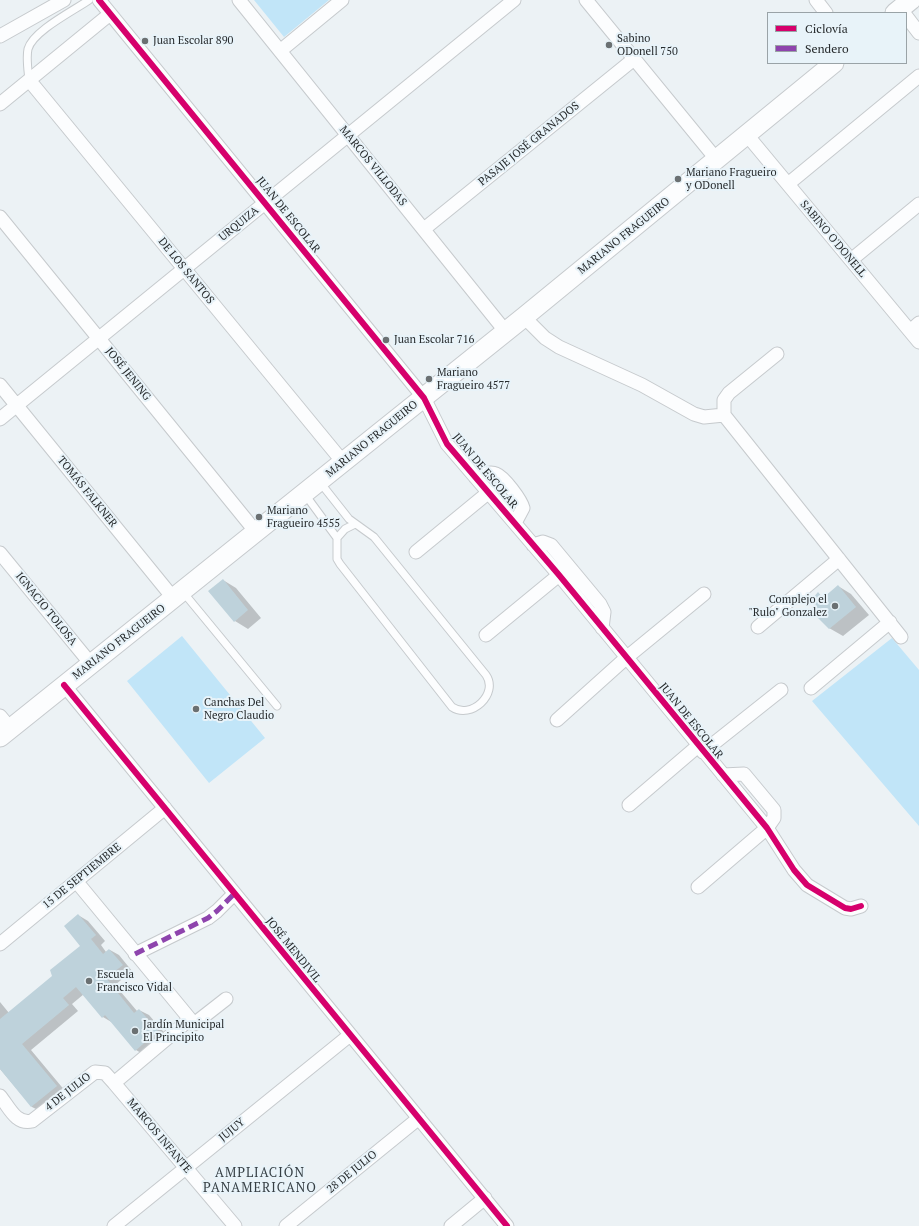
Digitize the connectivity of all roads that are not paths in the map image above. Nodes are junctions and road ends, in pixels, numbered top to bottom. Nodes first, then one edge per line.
1 (64, 0) edge
2 (89, 0) edge
3 (99, 0) edge
4 (239, 0) edge
5 (342, 0) edge
6 (514, 0) edge
7 (586, 0) edge
8 (816, 0) edge
9 (825, 12) edge
10 (110, 14) junction
11 (907, 15) edge
12 (919, 33) edge
13 (0, 36) edge
14 (280, 51) junction
15 (634, 58) junction
16 (833, 64) edge
17 (919, 76) edge
18 (29, 80) junction
19 (0, 104) edge
20 (747, 135) junction
21 (348, 136) junction
22 (717, 160) junction
23 (788, 184) junction
24 (265, 203) junction
25 (919, 204) edge
26 (0, 217) edge
27 (424, 229) junction
28 (851, 260) junction
29 (184, 269) junction
30 (524, 317) junction
31 (914, 327) edge
32 (506, 332) junction
33 (99, 338) junction
34 (919, 342) edge
35 (777, 354) dead end
36 (0, 385) edge
37 (424, 398) junction
38 (16, 405) junction
39 (724, 414) junction
40 (0, 419) edge
41 (343, 462) junction
42 (475, 477) junction
43 (319, 481) junction
44 (489, 492) junction
45 (304, 493) junction
46 (515, 523) junction
47 (354, 524) junction
48 (256, 532) junction
49 (337, 538) junction
50 (533, 545) junction
51 (416, 552) dead end
52 (0, 553) edge
53 (839, 559) junction
54 (559, 575) junction
55 (704, 594) dead end
56 (179, 595) junction
57 (890, 622) junction
58 (758, 627) dead end
59 (602, 628) junction
60 (486, 635) dead end
61 (901, 636) dead end
62 (626, 658) junction
63 (91, 664) junction
64 (64, 686) junction
65 (811, 688) dead end
66 (781, 690) dead end
67 (278, 706) dead end
68 (557, 720) dead end
69 (3, 727) edge
70 (700, 749) junction
71 (629, 805) dead end
72 (164, 808) junction
73 (766, 828) junction
74 (76, 881) junction
75 (698, 887) dead end
76 (234, 894) junction
77 (861, 906) dead end
78 (0, 944) edge
79 (135, 954) junction
80 (226, 999) dead end
81 (190, 1019) junction
82 (350, 1035) junction
83 (114, 1083) junction
84 (0, 1096) edge
85 (419, 1118) junction
86 (186, 1167) junction
87 (485, 1198) junction
88 (114, 1226) edge
89 (235, 1226) edge
90 (286, 1226) edge
91 (451, 1226) edge
92 (508, 1226) edge

1 - 13 street
2 - 18 lane
3 - 10 street, JUAN DE ESCOLAR
4 - 14 street, MARCOS VILLODAS
5 - 14 street
6 - 21 street, URQUIZA
7 - 15 street
8 - 9 street
10 - 18 street
10 - 24 street, JUAN DE ESCOLAR
11 - 12 street
14 - 21 street, MARCOS VILLODAS
15 - 22 street
15 - 27 street, PASAJE JOSÉ GRANADOS
16 - 20 main road, MARIANO FRAGUEIRO
17 - 23 street
18 - 19 street
18 - 29 street, DE LOS SANTOS
20 - 22 main road, MARIANO FRAGUEIRO
20 - 23 street, SABINO O'DONELL
21 - 24 street, URQUIZA
21 - 27 street, MARCOS VILLODAS
22 - 30 main road, MARIANO FRAGUEIRO
23 - 28 street, SABINO O'DONELL
24 - 29 street, URQUIZA
24 - 37 street, JUAN DE ESCOLAR
25 - 28 street
26 - 33 street, JOSÉ JENING
27 - 32 street, MARCOS VILLODAS
28 - 31 street, SABINO O'DONELL
29 - 33 street, URQUIZA
29 - 41 street, DE LOS SANTOS
30 - 32 main road, MARIANO FRAGUEIRO
30 - 39 street
31 - 34 street, SABINO O'DONELL
32 - 37 main road, MARIANO FRAGUEIRO
33 - 38 street, URQUIZA
33 - 48 street, JOSÉ JENING
35 - 39 street
36 - 38 street, TOMÁS FALKNER
37 - 41 main road, MARIANO FRAGUEIRO
37 - 42 street, JUAN DE ESCOLAR
38 - 40 street, URQUIZA
38 - 56 street, TOMÁS FALKNER
39 - 53 street
41 - 43 main road, MARIANO FRAGUEIRO
42 - 44 street, JUAN DE ESCOLAR
42 - 46 street
43 - 45 main road, MARIANO FRAGUEIRO
43 - 47 lane
44 - 46 street, JUAN DE ESCOLAR
44 - 51 street
45 - 48 main road, MARIANO FRAGUEIRO
45 - 49 lane
46 - 50 street, JUAN DE ESCOLAR
47 - 49 lane
47 - 49 lane
48 - 56 main road, MARIANO FRAGUEIRO
50 - 54 street, JUAN DE ESCOLAR
50 - 59 street
52 - 63 street, IGNACIO TOLOSA
53 - 57 street
53 - 58 street
54 - 59 street, JUAN DE ESCOLAR
54 - 60 street
55 - 62 street
56 - 63 main road, MARIANO FRAGUEIRO
56 - 67 lane
57 - 61 street
57 - 65 street
59 - 62 street, JUAN DE ESCOLAR
62 - 68 street
62 - 70 street, JUAN DE ESCOLAR
63 - 64 main road, MARIANO FRAGUEIRO
64 - 69 main road, MARIANO FRAGUEIRO
64 - 72 street, JOSÉ MENDIVIL
66 - 70 street
70 - 71 street
70 - 73 street, JUAN DE ESCOLAR
72 - 74 street, 15 DE SEPTIEMBRE
72 - 76 street, JOSÉ MENDIVIL
73 - 75 street
73 - 77 street, JUAN DE ESCOLAR
74 - 78 street, 15 DE SEPTIEMBRE
74 - 79 street
76 - 79 street
76 - 82 street, JOSÉ MENDIVIL
79 - 81 street
80 - 81 street
81 - 83 street
82 - 85 street, JOSÉ MENDIVIL
82 - 86 street, JUJUY
83 - 84 street, 4 DE JULIO
83 - 86 street, MARCOS INFANTE
85 - 87 street, JOSÉ MENDIVIL
85 - 90 street, 28 DE JULIO
86 - 88 street, JUJUY
86 - 89 street, MARCOS INFANTE
87 - 91 street
87 - 92 street, JOSÉ MENDIVIL

